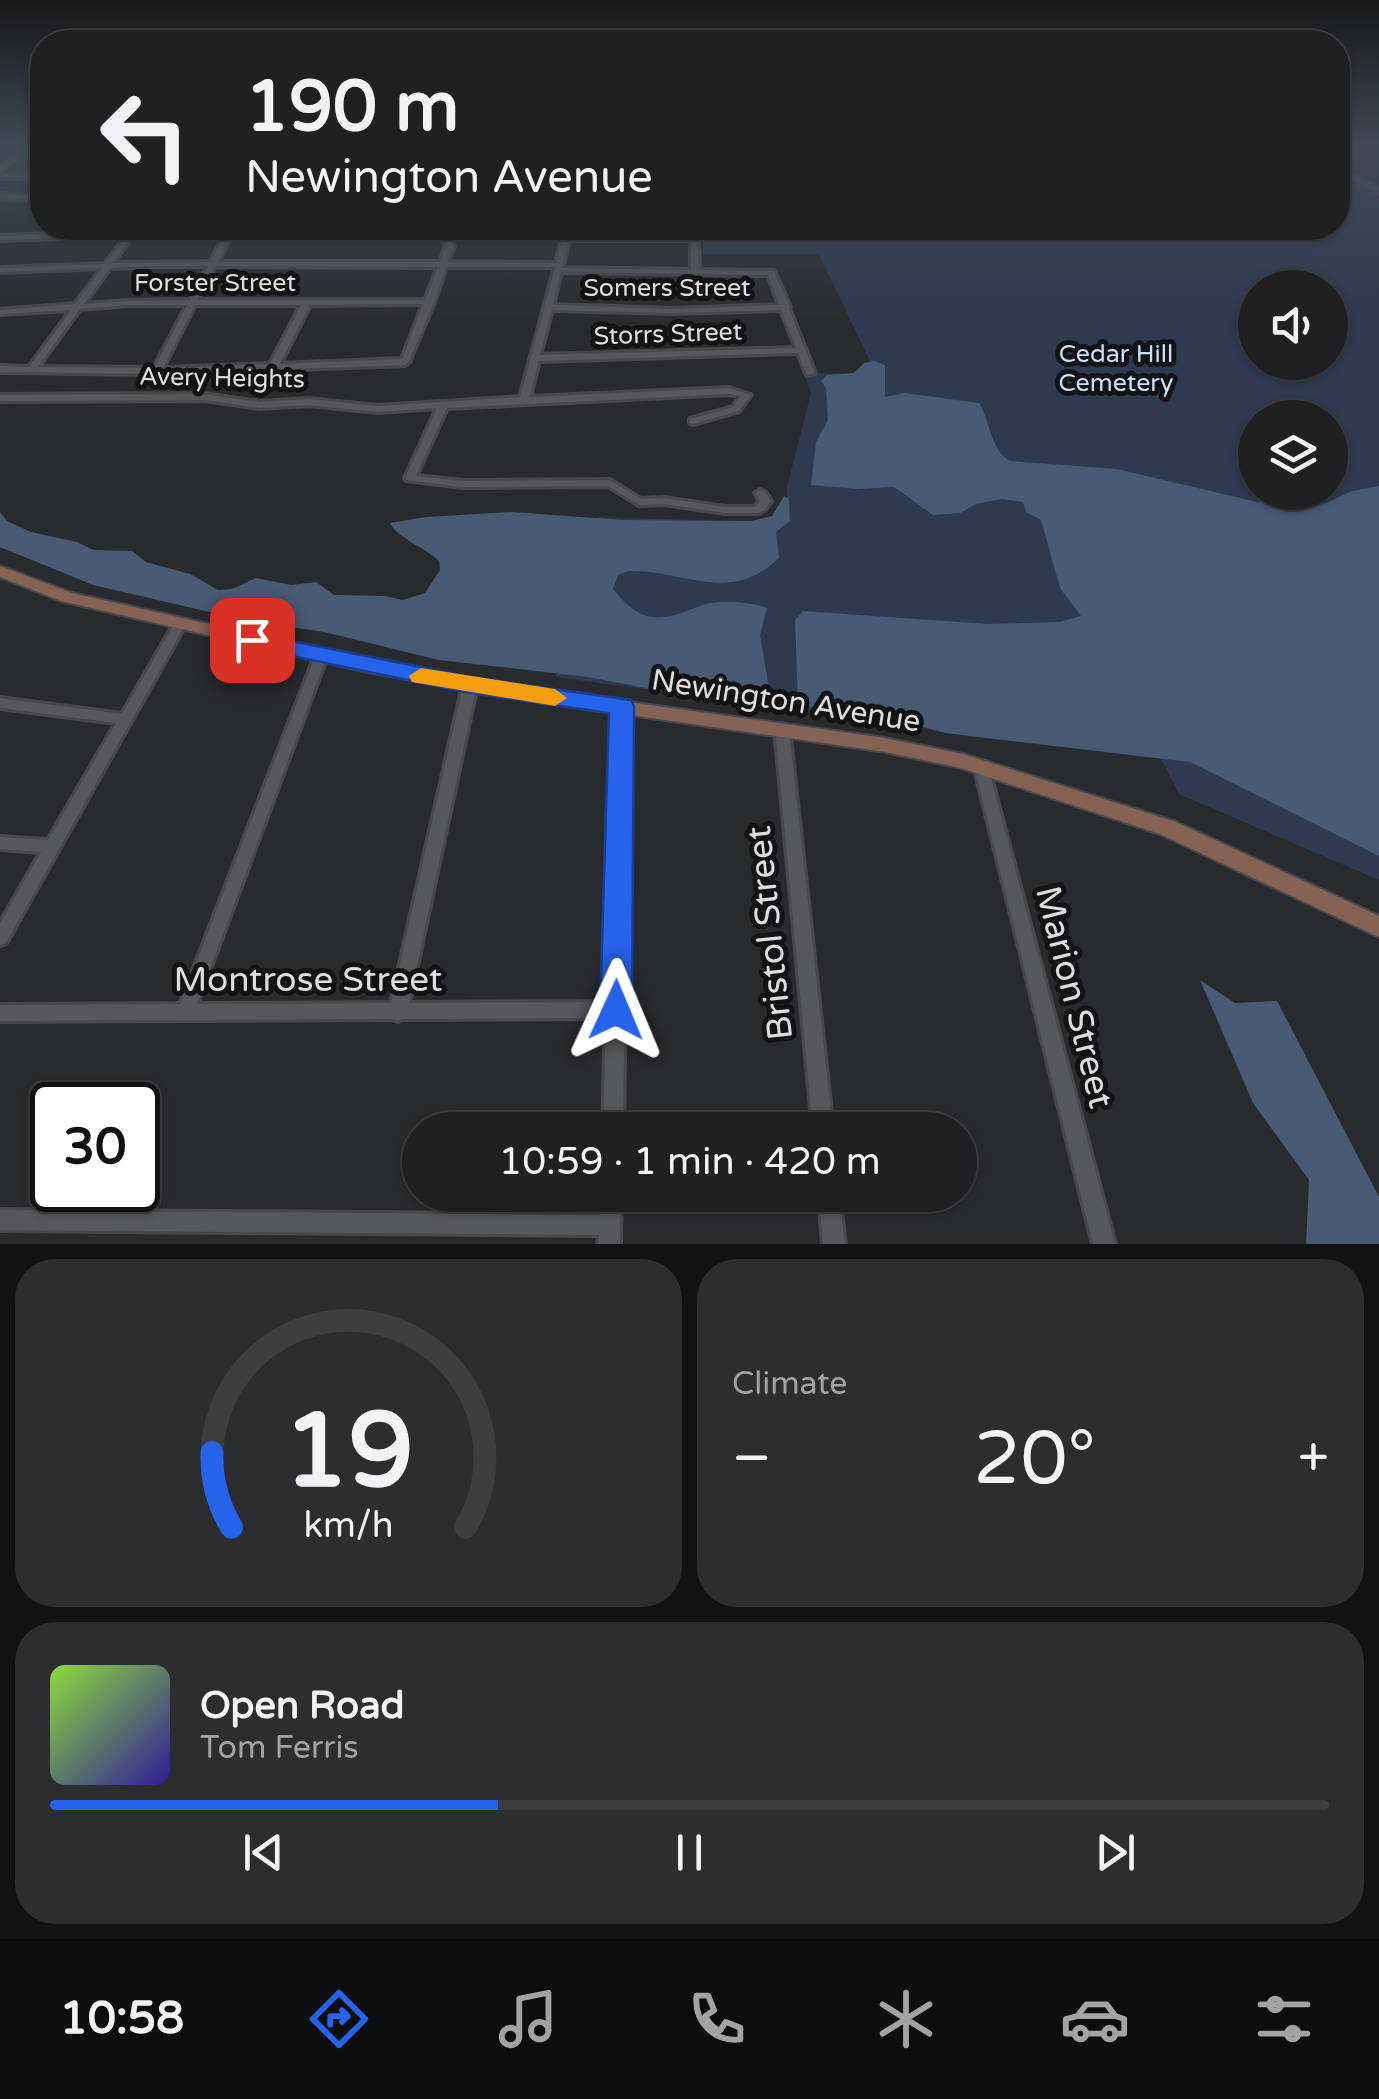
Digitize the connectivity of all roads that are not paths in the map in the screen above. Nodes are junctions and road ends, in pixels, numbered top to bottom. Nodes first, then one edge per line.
1 (30, 236) edge
2 (0, 238) edge
3 (127, 240) edge
4 (225, 240) edge
5 (446, 240) edge
6 (565, 240) edge
7 (693, 240) edge
8 (108, 265) junction
9 (444, 265) junction
10 (213, 266) junction
11 (557, 267) junction
12 (0, 270) edge
13 (696, 271) junction
14 (308, 302) junction
15 (430, 302) junction
16 (193, 303) junction
17 (76, 307) junction
18 (548, 307) junction
19 (786, 307) junction
20 (0, 312) edge
21 (802, 350) junction
22 (535, 358) junction
23 (272, 368) junction
24 (0, 370) edge
25 (31, 370) junction
26 (158, 370) junction
27 (810, 372) dead end
28 (0, 398) edge
29 (524, 400) junction
30 (443, 406) junction
31 (693, 420) dead end
32 (760, 493) dead end
33 (0, 571) edge
34 (180, 624) junction
35 (321, 656) junction
36 (470, 685) junction
37 (0, 703) edge
38 (622, 706) junction
39 (125, 719) junction
40 (782, 729) junction
41 (981, 766) junction
42 (0, 843) edge
43 (53, 848) junction
44 (1379, 927) edge
45 (0, 938) edge
46 (616, 1010) junction
47 (0, 1013) edge
48 (184, 1013) junction
49 (398, 1013) junction
50 (613, 1112) edge
51 (820, 1112) edge
52 (831, 1212) edge
53 (0, 1220) edge
54 (610, 1234) edge
55 (834, 1244) edge
56 (1104, 1244) edge

1 - 2 street
3 - 8 street
4 - 10 street
5 - 9 street
6 - 11 street
7 - 13 street
8 - 10 street
8 - 12 street
8 - 17 street
9 - 10 street
9 - 11 street
9 - 15 street
10 - 16 street
11 - 13 street
11 - 18 street
13 - 19 street
14 - 15 street, Forster Street
14 - 16 street, Forster Street
14 - 23 street
15 - 23 street
16 - 17 street, Forster Street
16 - 26 street
17 - 20 street, Forster Street
17 - 25 street
18 - 19 street, Somers Street
18 - 22 street
19 - 21 street
21 - 22 street, Storrs Street
21 - 27 street
22 - 29 street
23 - 26 street
24 - 25 street
25 - 26 street
28 - 30 street, Avery Heights
29 - 30 street, Avery Heights
29 - 31 street, Avery Heights
30 - 32 street
33 - 34 main road, Newington Avenue
34 - 35 main road, Newington Avenue
34 - 39 street
35 - 36 main road, Newington Avenue
35 - 48 street
36 - 38 main road, Newington Avenue
36 - 49 street
37 - 39 street
38 - 40 main road, Newington Avenue
38 - 46 street
39 - 43 street
40 - 41 main road, Newington Avenue
40 - 51 street, Bristol Street
41 - 44 main road, Newington Avenue
41 - 56 street, Marion Street
42 - 43 street
43 - 45 street
46 - 49 street, Montrose Street
46 - 50 street
47 - 48 street, Montrose Street
48 - 49 street, Montrose Street
52 - 55 street
53 - 54 street

